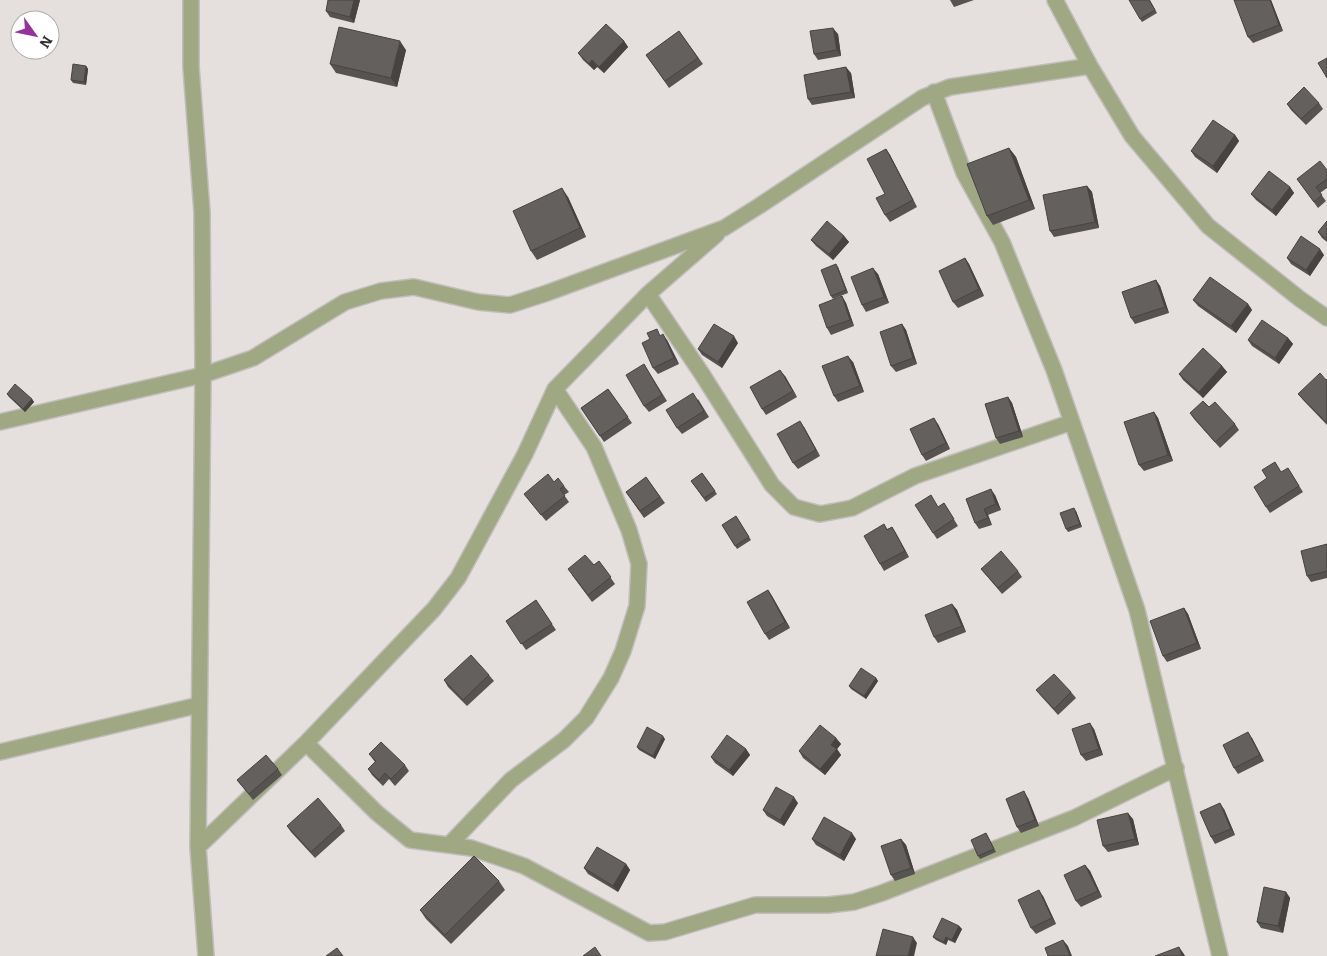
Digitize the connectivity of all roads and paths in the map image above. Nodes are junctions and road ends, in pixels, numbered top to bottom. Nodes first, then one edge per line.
1 (191, 0) edge
2 (1055, 0) edge
3 (1090, 66) junction
4 (934, 92) junction
5 (724, 228) junction
6 (648, 294) junction
7 (1327, 318) edge
8 (203, 375) junction
9 (555, 389) junction
10 (0, 422) edge
11 (1072, 422) junction
12 (199, 706) junction
13 (306, 744) junction
14 (0, 752) edge
15 (1176, 768) junction
16 (449, 845) junction
17 (198, 847) junction
18 (206, 956) edge
19 (1220, 956) edge

1 - 8 street
2 - 3 street
3 - 4 street
3 - 7 street
4 - 5 street
4 - 11 street
5 - 6 street
5 - 8 street
6 - 9 street
6 - 11 street
8 - 10 street
8 - 12 street
9 - 13 street
9 - 16 street
11 - 15 street
12 - 14 street
12 - 17 street
13 - 16 street
13 - 17 street
15 - 16 street
15 - 19 street
17 - 18 street

